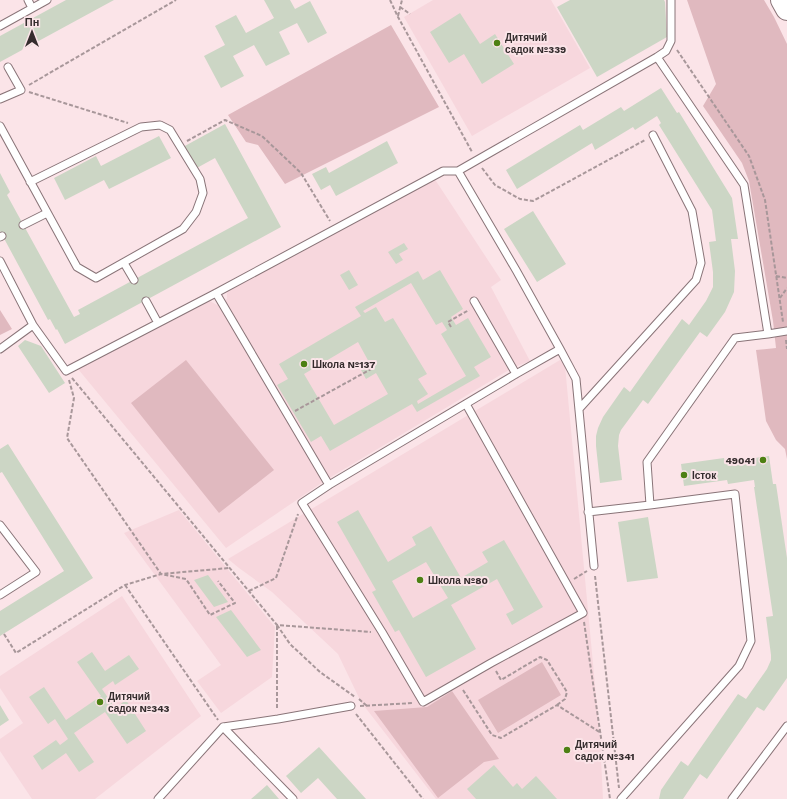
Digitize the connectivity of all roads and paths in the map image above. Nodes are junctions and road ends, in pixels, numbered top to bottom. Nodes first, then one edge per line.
1 (28, 0) edge
2 (47, 0) edge
3 (176, 0) edge
4 (390, 0) edge
5 (402, 0) edge
6 (671, 0) edge
7 (782, 0) edge
8 (400, 7) junction
9 (32, 8) junction
10 (787, 9) edge
11 (410, 14) dead end
12 (398, 17) junction
13 (0, 26) edge
14 (658, 58) junction
15 (8, 67) dead end
16 (21, 90) junction
17 (0, 99) edge
18 (0, 126) edge
19 (141, 127) junction
20 (653, 135) joint
21 (179, 144) junction
22 (476, 160) junction
23 (458, 170) junction
24 (30, 182) junction
25 (47, 213) junction
26 (23, 225) dead end
27 (335, 228) junction
28 (0, 261) edge
29 (124, 263) junction
30 (776, 276) dead end
31 (787, 278) edge
32 (134, 280) dead end
33 (787, 288) edge
34 (216, 293) junction
35 (780, 298) dead end
36 (146, 301) dead end
37 (475, 303) joint
38 (158, 323) junction
39 (34, 325) junction
40 (451, 328) dead end
41 (787, 331) edge
42 (768, 334) junction
43 (0, 349) edge
44 (560, 349) junction
45 (373, 368) dead end
46 (66, 371) junction
47 (516, 374) junction
48 (466, 404) junction
49 (578, 409) junction
50 (288, 415) junction
51 (329, 485) junction
52 (302, 503) junction
53 (650, 505) junction
54 (588, 512) junction
55 (0, 525) edge
56 (594, 566) junction
57 (229, 568) junction
58 (161, 574) junction
59 (218, 581) dead end
60 (566, 584) junction
61 (125, 585) junction
62 (249, 591) junction
63 (0, 595) edge
64 (583, 613) junction
65 (277, 625) junction
66 (382, 632) junction
67 (4, 634) dead end
68 (491, 663) junction
69 (458, 682) junction
70 (423, 702) junction
71 (557, 705) junction
72 (351, 706) junction
73 (367, 706) junction
74 (278, 719) junction
75 (787, 726) edge
76 (223, 727) junction
77 (601, 733) junction
78 (620, 791) dead end
79 (158, 799) edge
80 (293, 799) edge
81 (423, 799) edge
82 (610, 799) edge
83 (621, 799) edge
84 (732, 799) edge

1 - 9 lane
2 - 9 lane
3 - 16 path
4 - 12 path
5 - 8 path
6 - 14 lane
7 - 10 main road
8 - 11 path
8 - 12 path
9 - 13 lane
12 - 22 path
14 - 22 lane
14 - 42 lane
15 - 16 lane
16 - 17 lane
16 - 19 path
18 - 24 lane
19 - 21 lane
19 - 24 lane
20 - 22 path
20 - 49 lane
21 - 27 path
21 - 29 lane
22 - 23 lane
23 - 27 lane
23 - 44 lane
24 - 25 lane
25 - 26 lane
25 - 29 lane
27 - 34 lane
28 - 39 lane
29 - 32 lane
30 - 31 path
33 - 35 path
34 - 38 lane
34 - 50 lane
36 - 38 lane
37 - 40 path
37 - 47 lane
38 - 46 lane
39 - 43 lane
39 - 46 lane
41 - 42 lane
42 - 53 lane
44 - 47 lane
44 - 49 lane
45 - 50 path
46 - 57 path
46 - 58 path
47 - 48 lane
48 - 51 lane
48 - 60 lane
49 - 54 lane
50 - 51 lane
51 - 52 lane
52 - 62 path
52 - 66 lane
53 - 54 lane
53 - 83 lane
54 - 56 lane
55 - 63 lane
56 - 60 path
56 - 78 path
57 - 58 path
57 - 62 path
58 - 59 path
58 - 61 path
60 - 64 lane
61 - 67 path
61 - 76 path
62 - 65 path
64 - 68 lane
64 - 77 path
65 - 66 path
65 - 73 path
65 - 74 path
66 - 70 lane
68 - 69 lane
68 - 71 path
69 - 70 lane
69 - 71 path
70 - 73 path
71 - 77 path
72 - 73 path
72 - 74 lane
72 - 81 path
74 - 76 lane
75 - 84 lane
76 - 79 lane
76 - 80 lane
77 - 82 path

